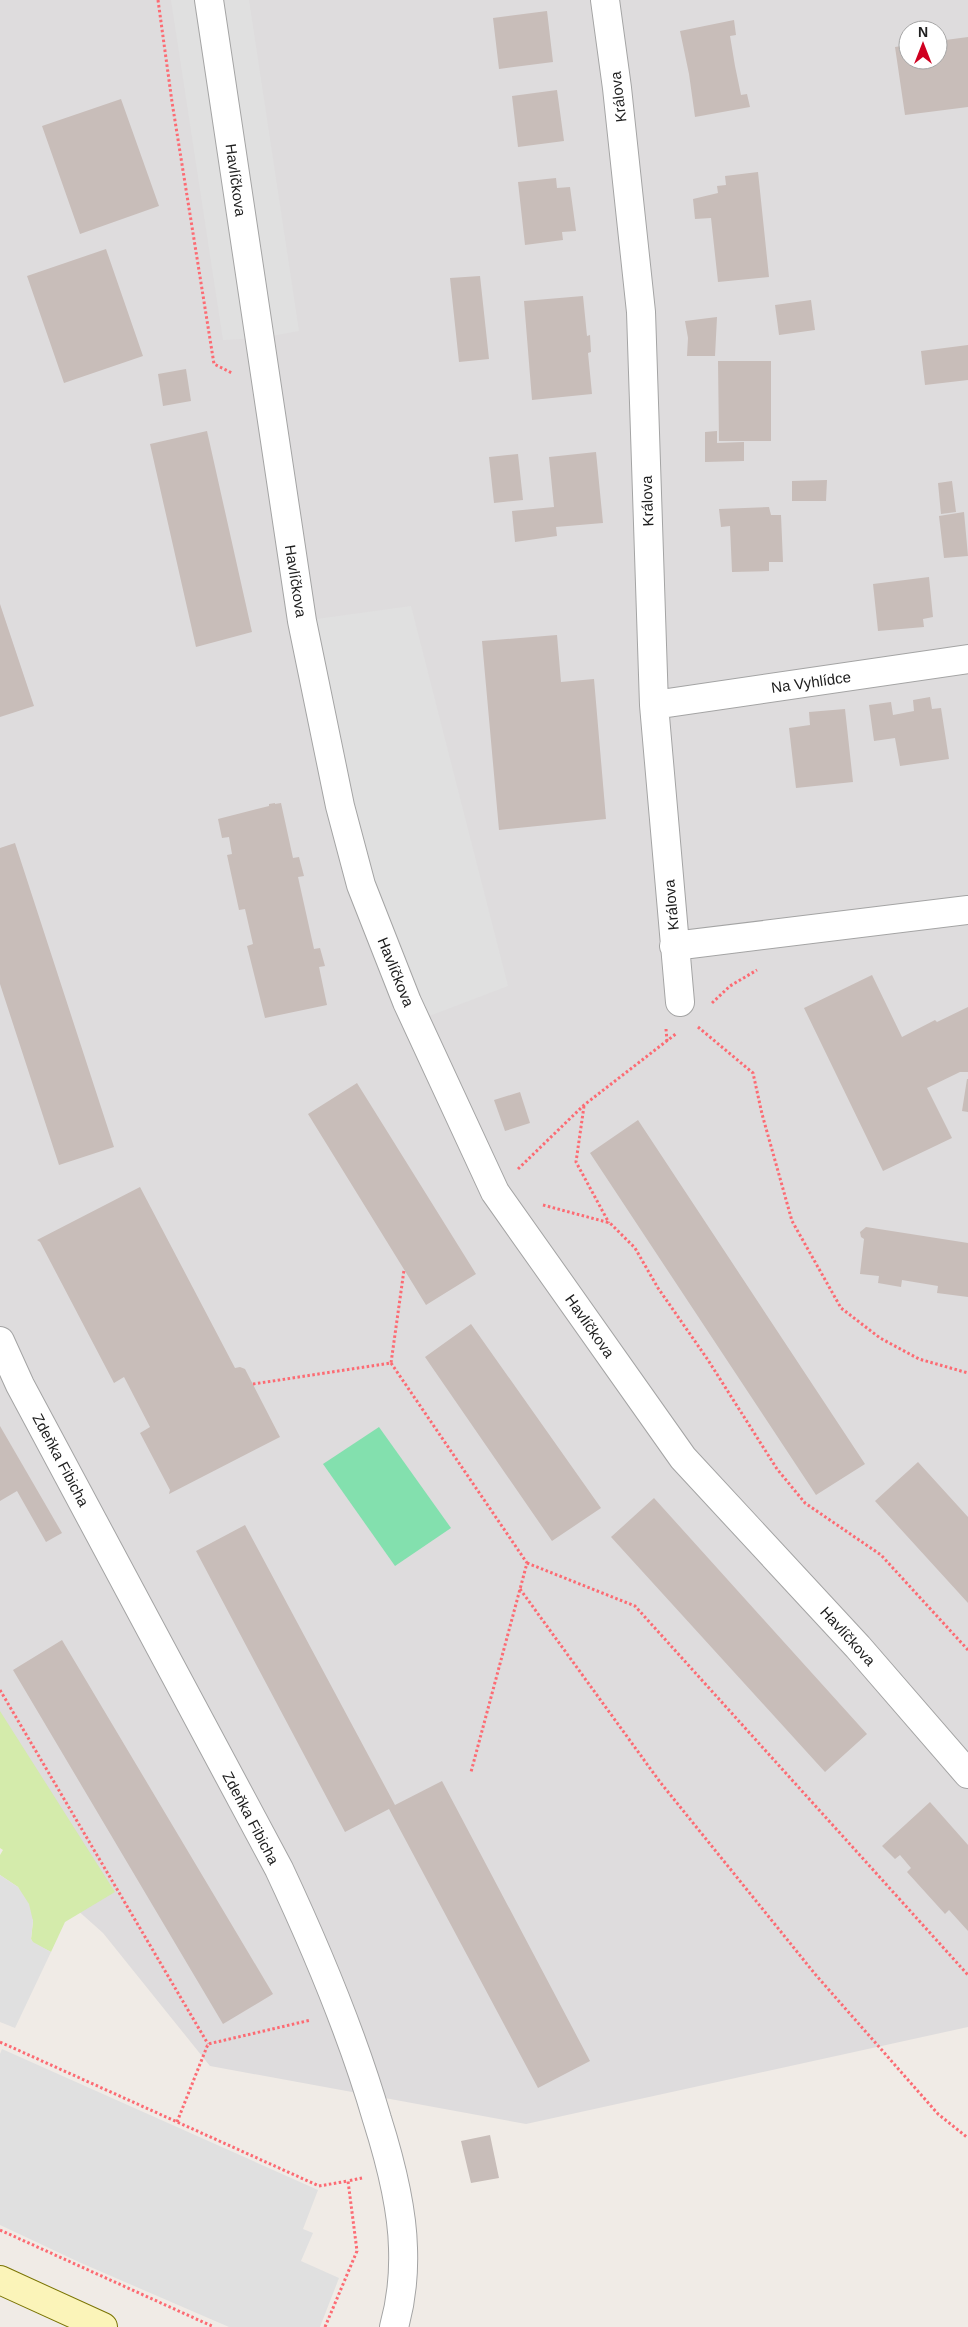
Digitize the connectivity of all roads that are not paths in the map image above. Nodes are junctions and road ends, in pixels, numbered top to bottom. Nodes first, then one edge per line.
1 (210, 0) edge
2 (605, 0) edge
3 (968, 659) edge
4 (654, 705) junction
5 (968, 910) edge
6 (674, 946) junction
7 (685, 1012) road end
8 (0, 1341) edge
9 (968, 1774) edge
10 (0, 2280) edge
11 (103, 2327) edge
12 (394, 2327) edge

1 - 9 street, Havlíčkova
2 - 4 street, Králova
3 - 4 street, Na Vyhlídce
4 - 6 street, Králova
5 - 6 street
6 - 7 street, Králova
8 - 12 street, Zdeňka Fibicha
10 - 11 street

